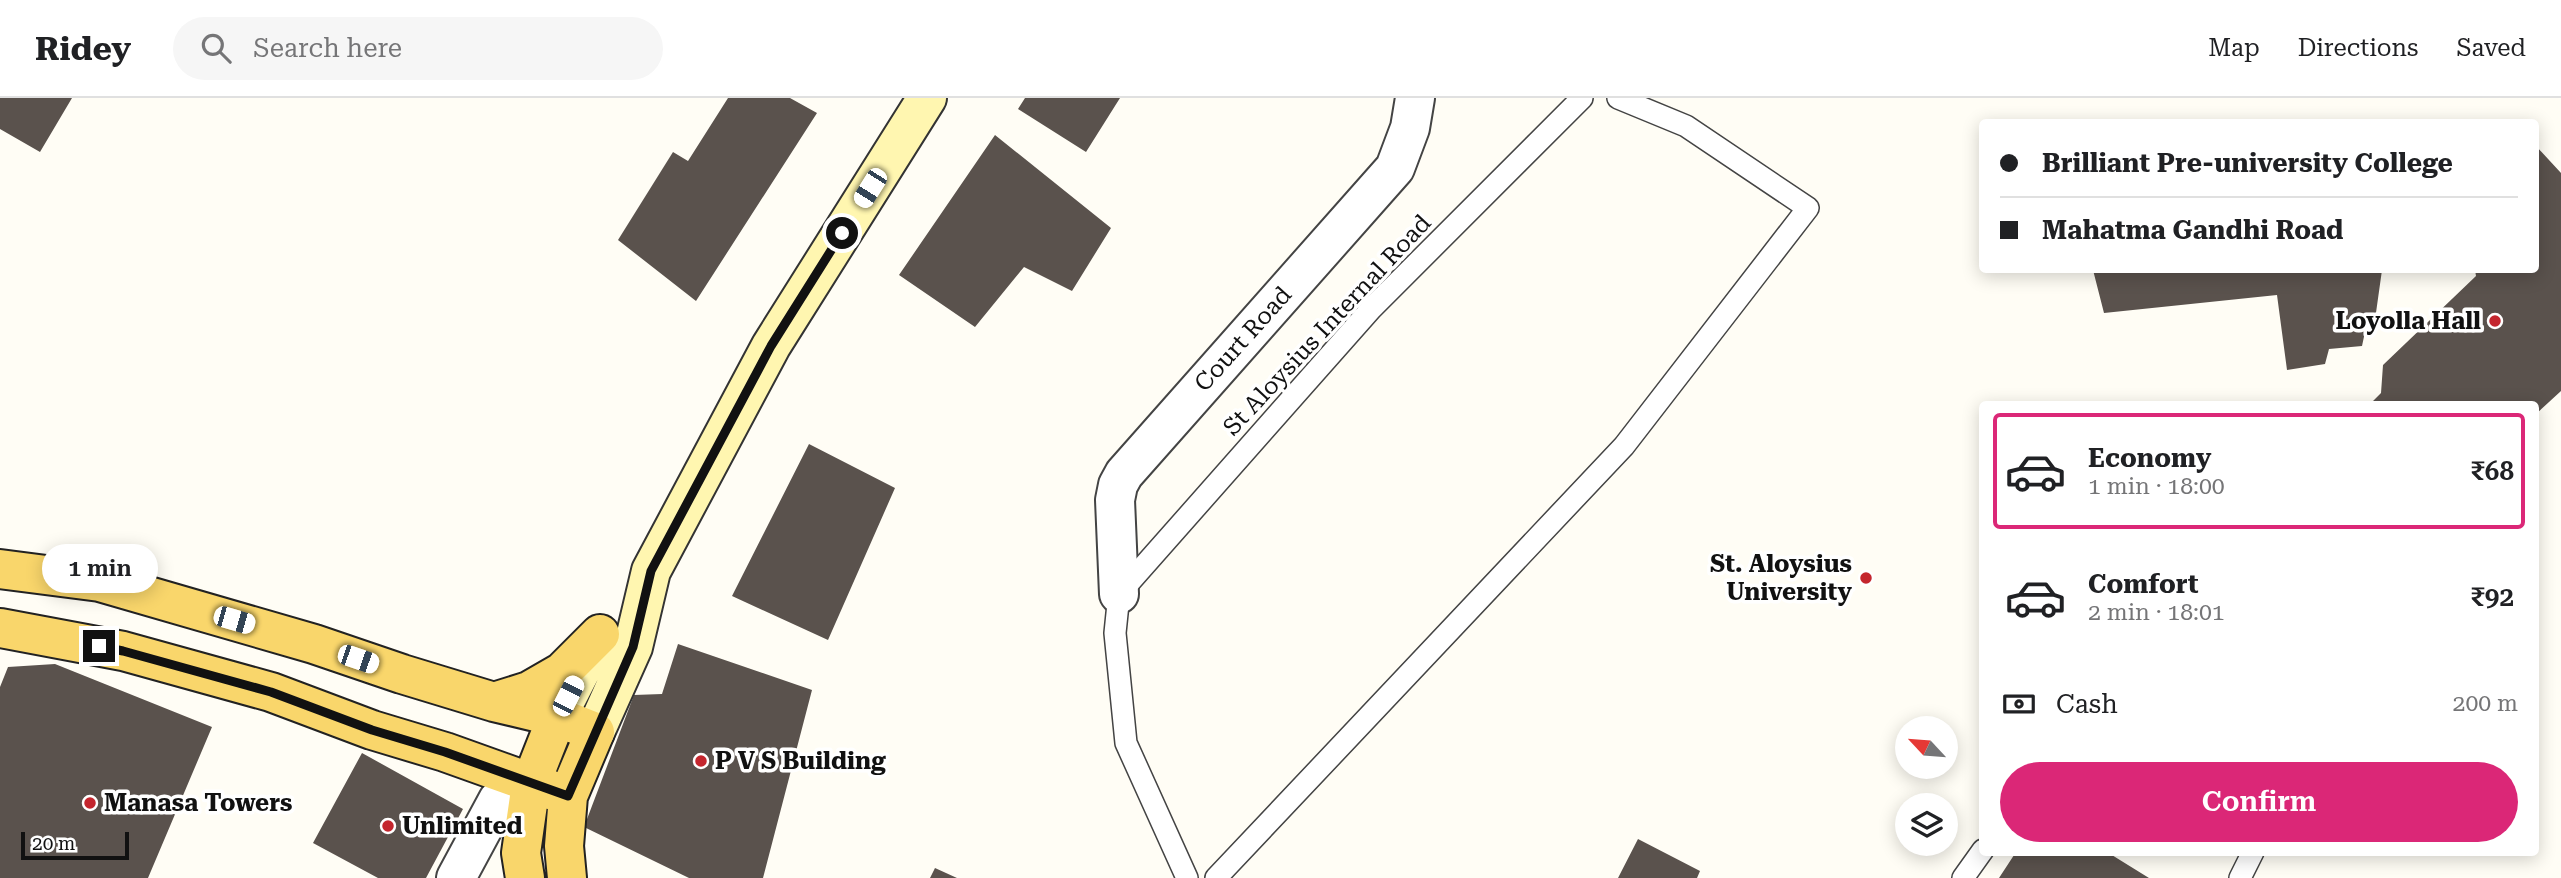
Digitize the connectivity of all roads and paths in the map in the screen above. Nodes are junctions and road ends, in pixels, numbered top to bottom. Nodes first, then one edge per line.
1 (927, 98) edge
2 (1415, 98) edge
3 (1581, 98) edge
4 (1618, 98) edge
5 (0, 569) edge
6 (651, 571) junction
7 (1119, 594) junction
8 (0, 628) edge
9 (600, 634) junction
10 (494, 702) junction
11 (557, 717) junction
12 (595, 732) junction
13 (514, 791) junction
14 (568, 796) junction
15 (1979, 856) edge
16 (2251, 856) edge
17 (524, 862) edge
18 (456, 878) edge
19 (567, 878) edge
20 (1187, 878) edge
21 (1216, 878) edge
22 (1963, 878) edge
23 (2240, 878) edge

1 - 6 main road
2 - 7 street, Court Road
3 - 7 lane, St Aloysius Internal Road
4 - 21 lane
5 - 10 main road
6 - 9 main road
6 - 12 main road
7 - 20 lane
8 - 13 main road
9 - 10 main road
9 - 11 main road
10 - 11 main road
11 - 12 main road
11 - 13 main road
12 - 14 main road
13 - 14 main road
13 - 17 main road
13 - 18 street
14 - 19 main road
15 - 22 lane
16 - 23 lane

